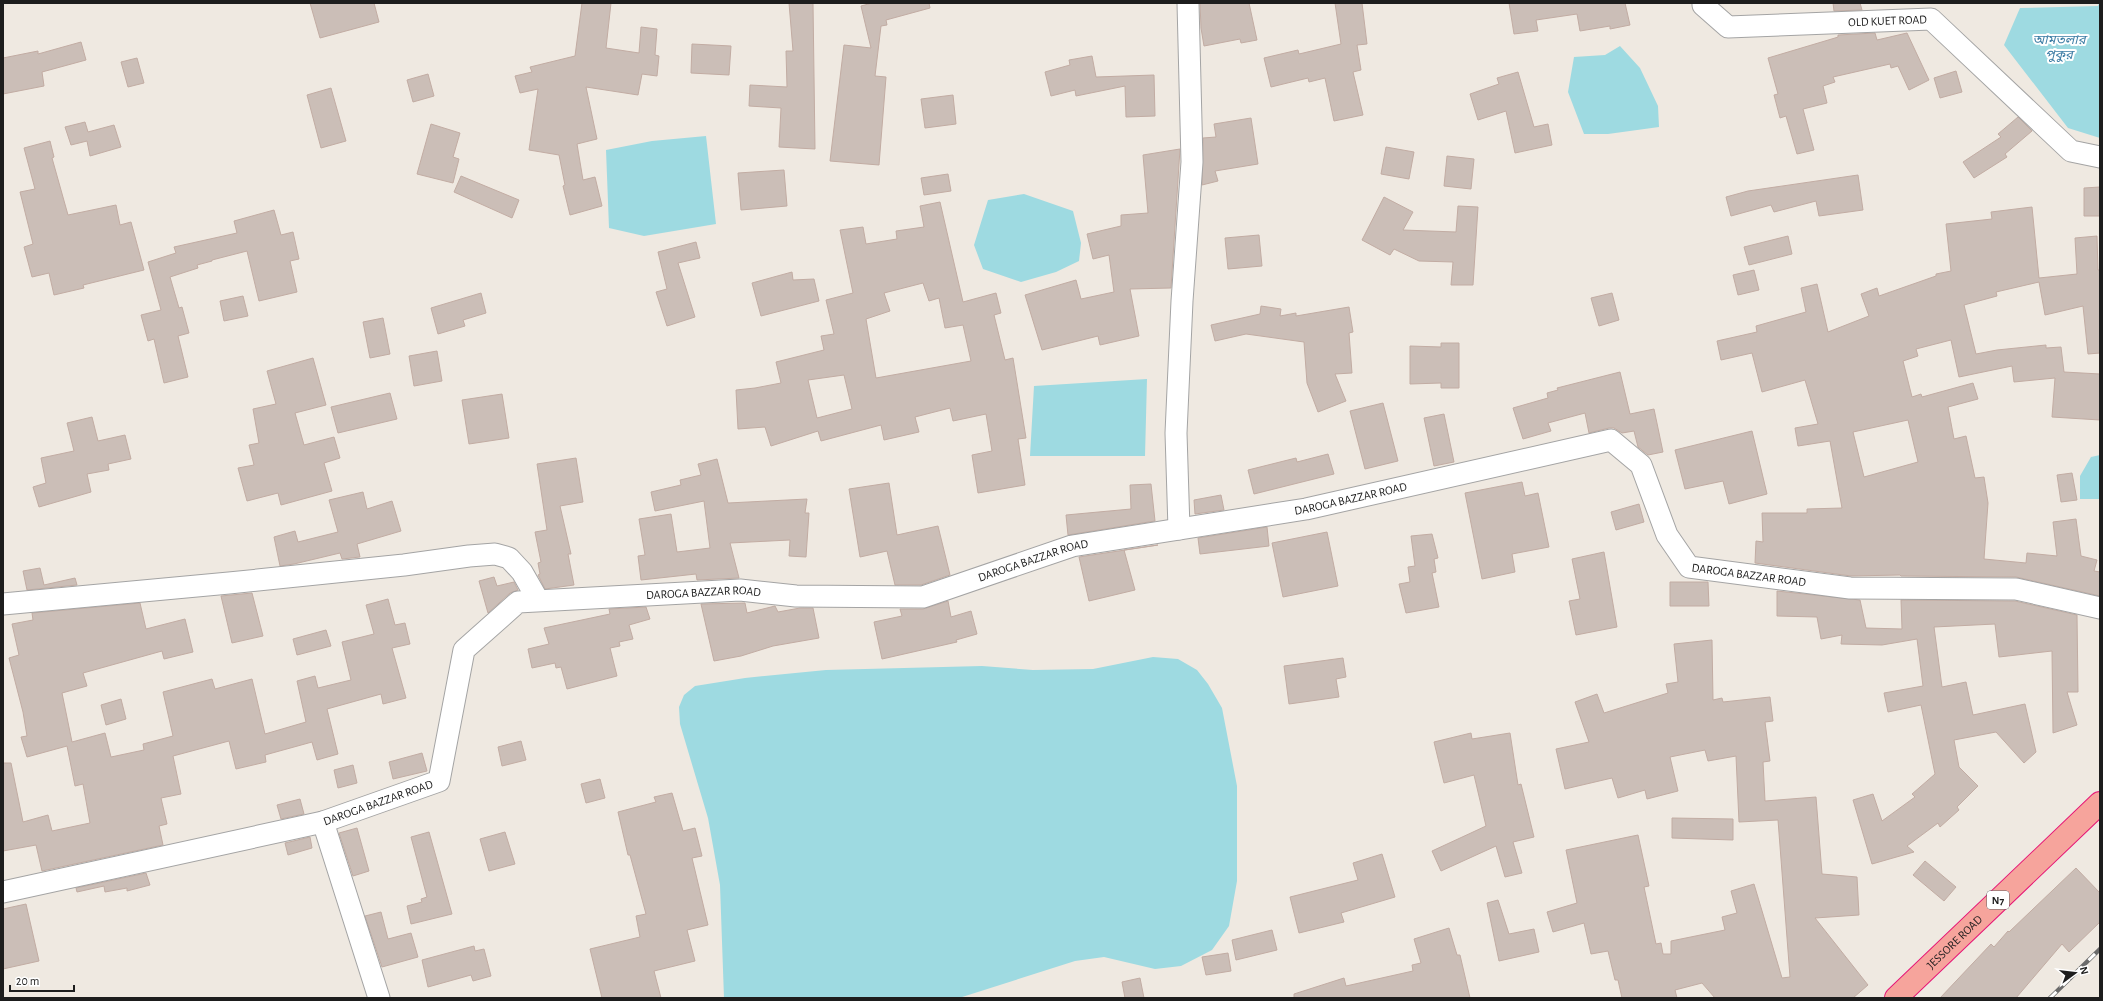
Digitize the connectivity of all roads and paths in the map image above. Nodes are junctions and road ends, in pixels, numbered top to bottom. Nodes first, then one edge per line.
1 (1188, 3) edge
2 (1703, 3) edge
3 (2100, 157) edge
4 (1178, 530) junction
5 (538, 600) junction
6 (3, 604) edge
7 (2100, 608) edge
8 (2100, 803) edge
9 (323, 822) junction
10 (3, 892) edge
11 (379, 998) edge
12 (1896, 998) edge

1 - 4 street
2 - 3 street, OLD KUET ROAD
4 - 5 street, DAROGA BAZZAR ROAD
4 - 7 street, DAROGA BAZZAR ROAD
5 - 6 street
5 - 9 street, DAROGA BAZZAR ROAD
8 - 12 highway, JESSORE ROAD / N7
9 - 10 street, DAROGA BAZZAR ROAD
9 - 11 street

